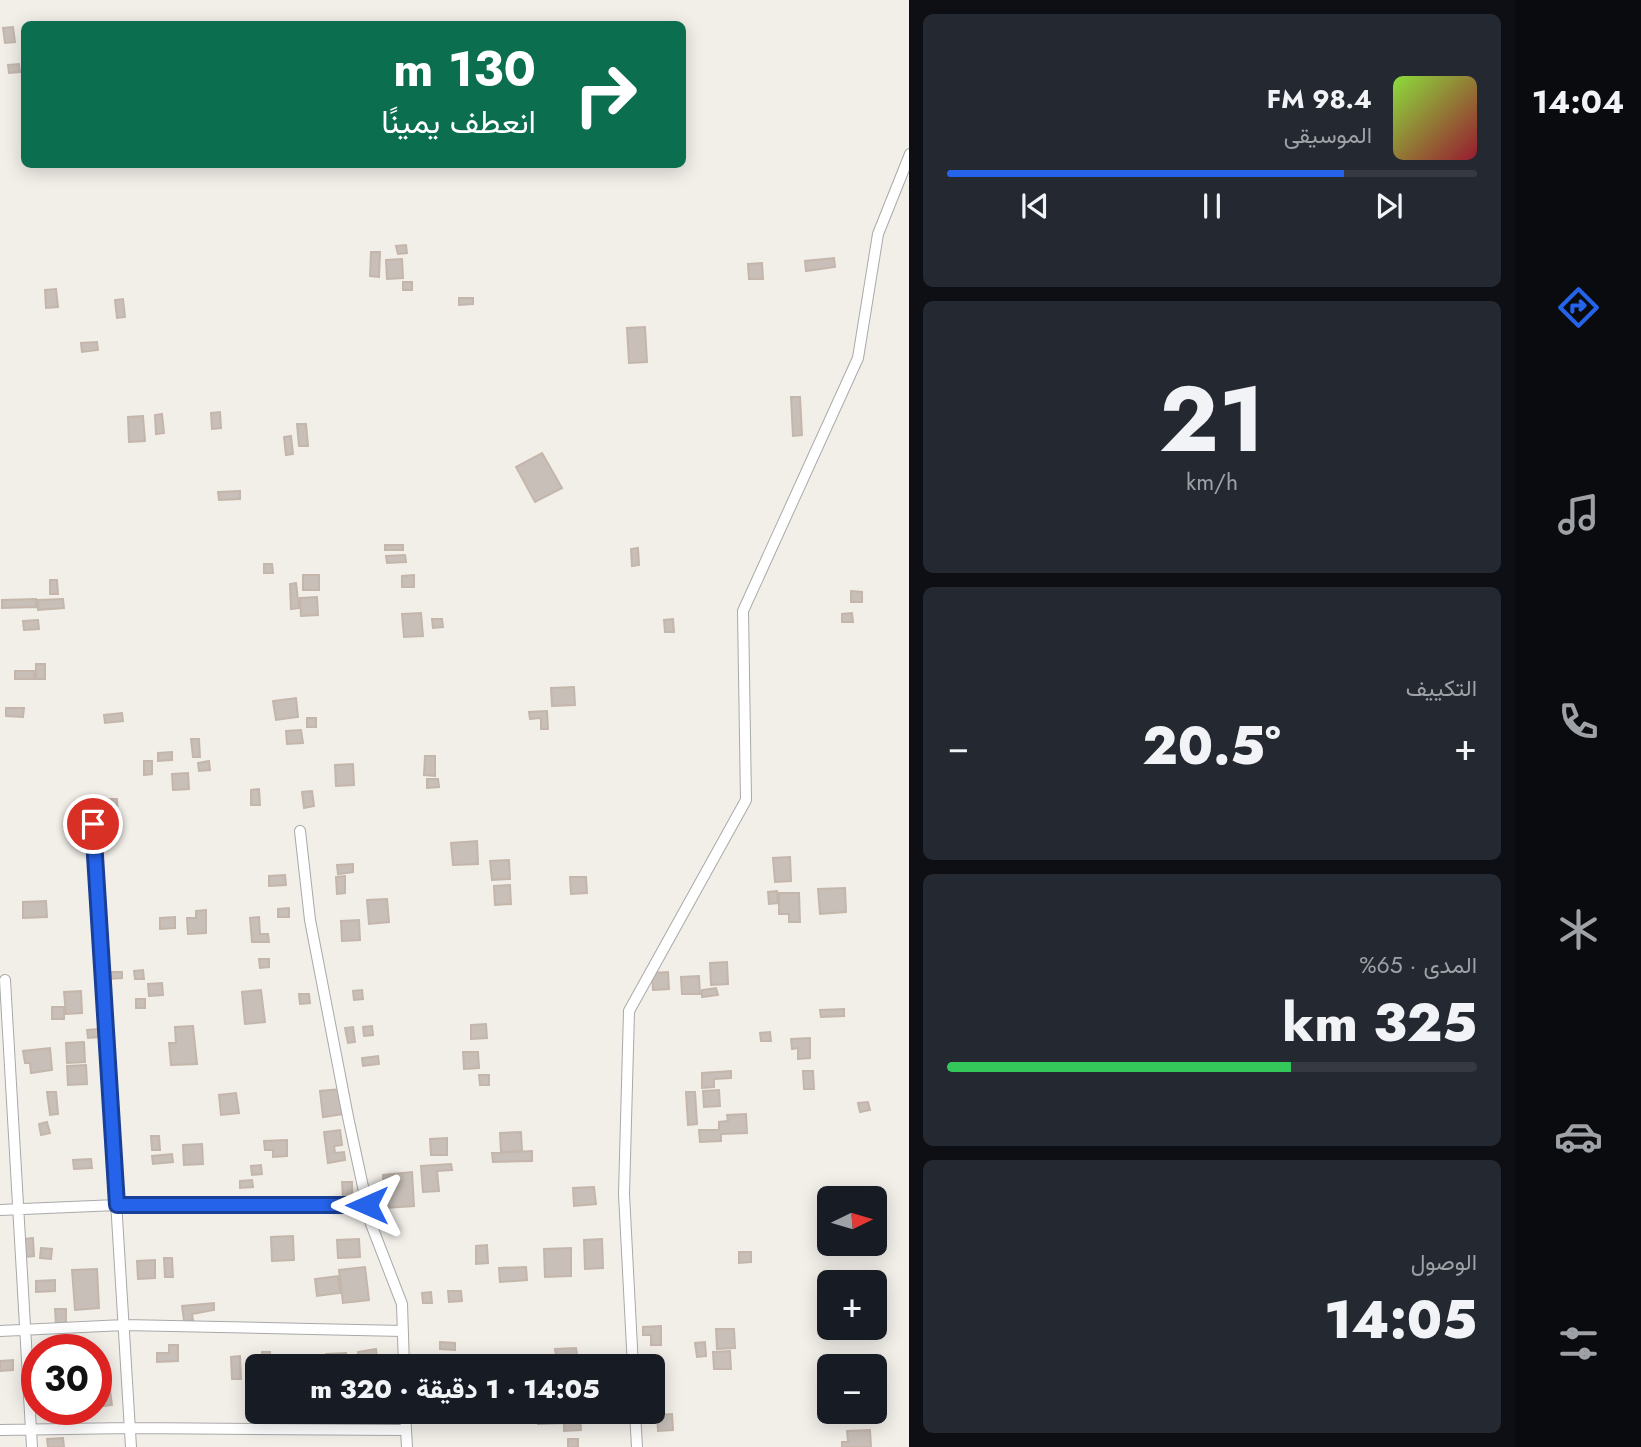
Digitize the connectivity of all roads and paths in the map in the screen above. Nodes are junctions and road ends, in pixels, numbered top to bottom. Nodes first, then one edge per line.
1 (909, 155) edge
2 (93, 824) dead end
3 (300, 831) dead end
4 (5, 980) dead end
5 (6, 1099) edge
6 (117, 1205) junction
7 (367, 1205) junction
8 (18, 1209) junction
9 (0, 1210) edge
10 (124, 1325) junction
11 (25, 1330) junction
12 (0, 1331) edge
13 (403, 1331) junction
14 (404, 1354) edge
15 (632, 1354) edge
16 (406, 1424) edge
17 (636, 1424) edge
18 (130, 1428) junction
19 (0, 1430) edge
20 (31, 1430) junction
21 (406, 1430) junction
22 (32, 1447) edge
23 (131, 1447) edge
24 (407, 1447) edge
25 (637, 1447) edge

1 - 15 street
2 - 6 street
3 - 7 street
4 - 5 street
5 - 8 street
6 - 7 street
6 - 8 street
6 - 10 street
7 - 13 street
8 - 9 street
8 - 11 street
10 - 11 street
10 - 13 street
10 - 18 street
11 - 12 street
11 - 20 street
13 - 14 street
16 - 21 street
17 - 25 street
18 - 20 street
18 - 21 street
18 - 23 street
19 - 20 street
20 - 22 street
21 - 24 street

